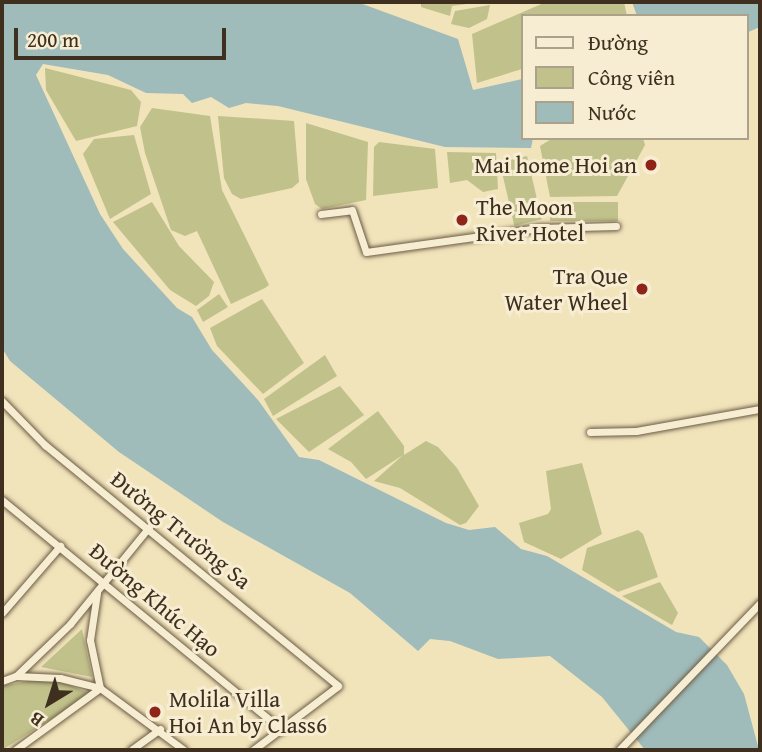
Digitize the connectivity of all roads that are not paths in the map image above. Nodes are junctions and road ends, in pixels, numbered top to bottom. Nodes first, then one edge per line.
1 (321, 214) dead end
2 (616, 226) dead end
3 (2, 401) edge
4 (760, 409) edge
5 (590, 432) dead end
6 (2, 500) edge
7 (149, 527) junction
8 (60, 546) junction
9 (104, 583) junction
10 (97, 593) junction
11 (760, 603) edge
12 (2, 613) edge
13 (16, 676) junction
14 (2, 681) edge
15 (100, 688) junction
16 (160, 729) junction
17 (282, 730) junction
18 (15, 750) edge
19 (131, 750) edge
20 (184, 750) edge
21 (253, 750) edge
22 (619, 750) edge

1 - 2 street
3 - 7 street, Đường Trường Sa
4 - 5 street
6 - 8 street, Đường Khúc Hạo
7 - 9 street
7 - 17 street, Đường Trường Sa
8 - 9 street, Đường Khúc Hạo
8 - 12 street
9 - 10 street
9 - 17 street, Đường Khúc Hạo
10 - 13 street
10 - 15 street
11 - 22 street
13 - 14 street
13 - 15 street
15 - 16 street
15 - 18 street
16 - 19 street
16 - 20 street
17 - 21 street

